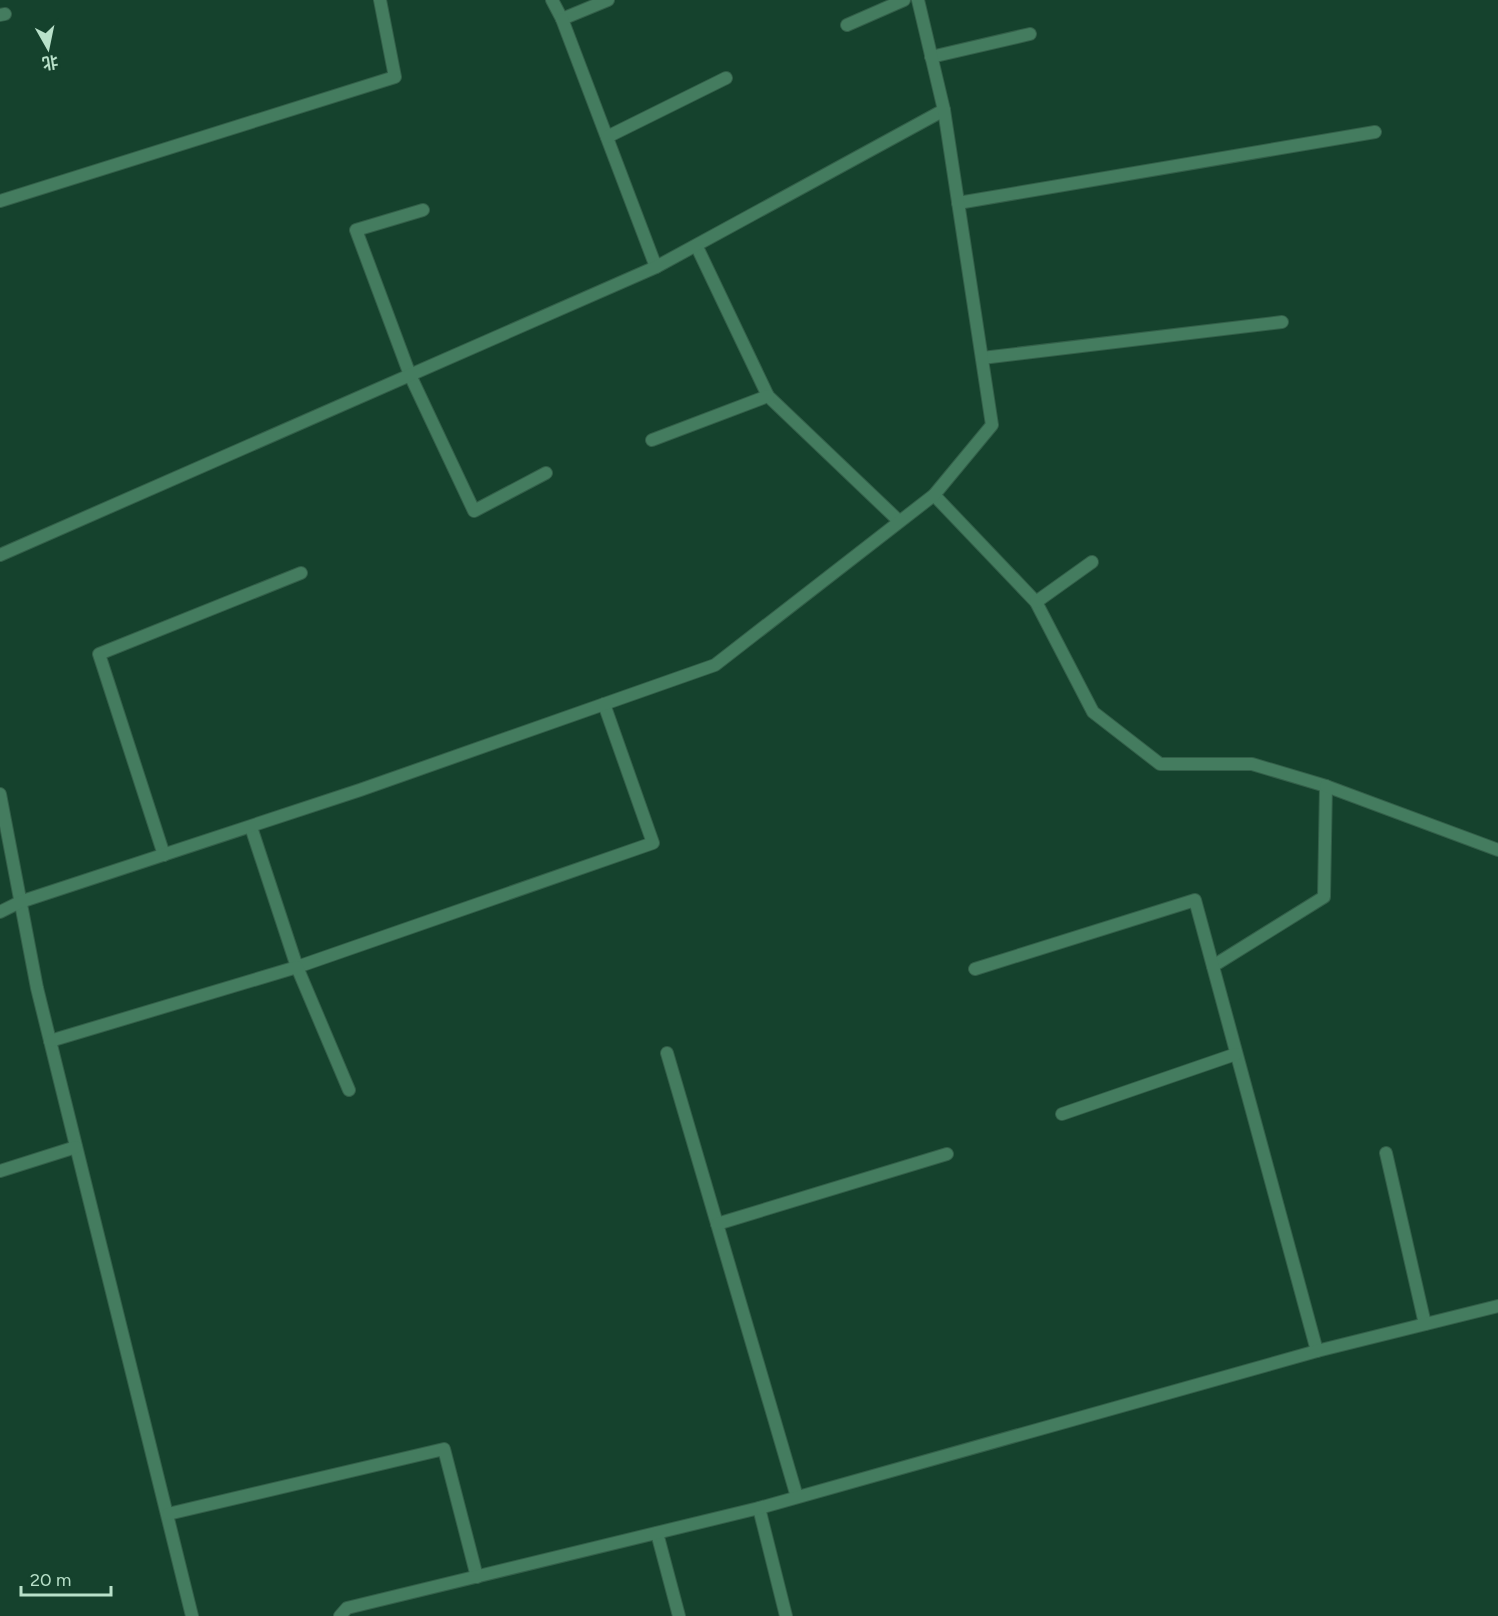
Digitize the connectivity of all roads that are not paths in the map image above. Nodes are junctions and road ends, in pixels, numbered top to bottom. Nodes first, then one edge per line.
1 (380, 0) edge
2 (552, 0) edge
3 (608, 0) edge
4 (904, 0) edge
5 (918, 0) edge
6 (562, 19) junction
7 (847, 25) dead end
8 (1030, 34) dead end
9 (931, 57) junction
10 (726, 78) dead end
11 (944, 110) junction
12 (1375, 132) dead end
13 (607, 137) junction
14 (0, 201) edge
15 (958, 203) junction
16 (423, 210) dead end
17 (697, 247) junction
18 (656, 267) junction
19 (1282, 322) dead end
20 (982, 358) junction
21 (410, 375) junction
22 (768, 396) junction
23 (652, 440) dead end
24 (546, 473) dead end
25 (933, 495) junction
26 (899, 521) junction
27 (0, 555) edge
28 (1092, 562) dead end
29 (301, 573) dead end
30 (1035, 602) junction
31 (604, 704) junction
32 (1326, 786) junction
33 (0, 794) edge
34 (251, 826) junction
35 (1498, 850) edge
36 (164, 855) junction
37 (20, 903) junction
38 (0, 912) edge
39 (1213, 966) junction
40 (297, 967) junction
41 (975, 969) dead end
42 (50, 1041) junction
43 (667, 1053) dead end
44 (1236, 1054) junction
45 (348, 1090) dead end
46 (1062, 1114) dead end
47 (76, 1147) junction
48 (1386, 1153) dead end
49 (948, 1154) dead end
50 (0, 1172) edge
51 (717, 1224) junction
52 (1498, 1306) edge
53 (1425, 1324) junction
54 (1317, 1351) junction
55 (797, 1497) junction
56 (759, 1508) junction
57 (168, 1515) junction
58 (657, 1533) junction
59 (477, 1577) junction
60 (192, 1616) edge
61 (340, 1616) edge
62 (679, 1616) edge
63 (786, 1616) edge

1 - 14 street
2 - 6 street
3 - 6 street
4 - 7 street
5 - 9 street
6 - 13 street
8 - 9 street
9 - 11 street
10 - 13 street
11 - 15 street
11 - 17 street
12 - 15 street
13 - 18 street
15 - 20 street
16 - 21 street
17 - 18 street
17 - 22 street
18 - 21 street
19 - 20 street
20 - 25 street
21 - 24 street
21 - 27 street
22 - 23 street
22 - 26 street
25 - 26 street
25 - 30 street
26 - 31 street
28 - 30 street
29 - 36 street
30 - 32 street
31 - 34 street
31 - 40 street
32 - 35 street
32 - 39 street
33 - 37 street
34 - 36 street
34 - 40 street
36 - 37 street
37 - 38 street
37 - 42 street
39 - 41 street
39 - 44 street
40 - 42 street
40 - 45 street
42 - 47 street
43 - 51 street
44 - 46 street
44 - 54 street
47 - 50 street
47 - 57 street
48 - 53 street
49 - 51 street
51 - 55 street
52 - 53 street
53 - 54 street
54 - 55 street
55 - 56 street
56 - 58 street
56 - 63 street
57 - 59 street
57 - 60 street
58 - 59 street
58 - 62 street
59 - 61 street

